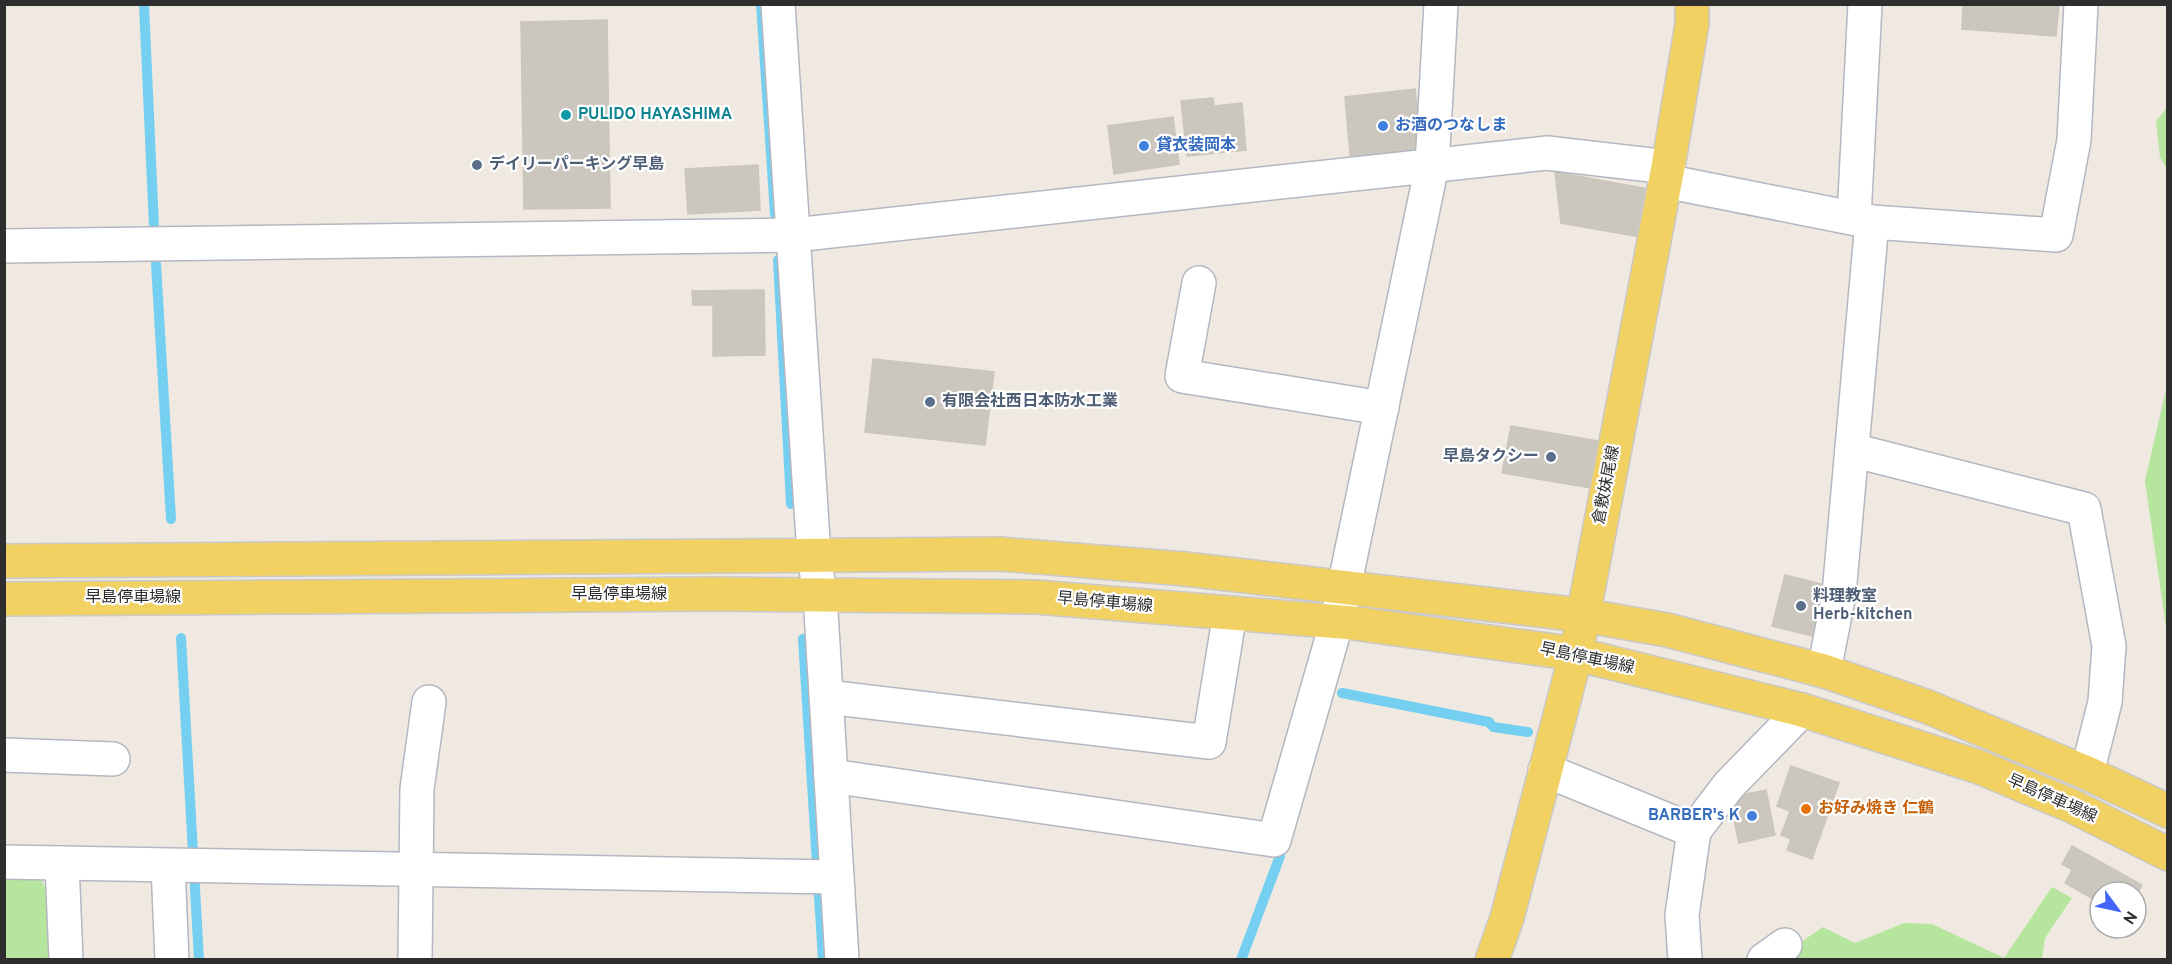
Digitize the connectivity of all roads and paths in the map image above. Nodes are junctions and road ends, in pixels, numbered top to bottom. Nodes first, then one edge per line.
1 (778, 4) edge
2 (1441, 4) edge
3 (1692, 4) edge
4 (1865, 4) edge
5 (2081, 4) edge
6 (1432, 166) junction
7 (1666, 174) junction
8 (1863, 220) junction
9 (794, 235) junction
10 (4, 246) edge
11 (1199, 284) dead end
12 (1382, 408) junction
13 (1852, 450) junction
14 (814, 555) junction
15 (4, 561) edge
16 (1344, 587) junction
17 (820, 595) junction
18 (4, 599) edge
19 (1230, 613) junction
20 (1582, 615) junction
21 (1337, 621) junction
22 (1576, 654) junction
23 (1824, 671) junction
24 (826, 697) junction
25 (429, 702) dead end
26 (1802, 710) junction
27 (4, 755) edge
28 (113, 759) dead end
29 (1545, 771) junction
30 (2088, 773) junction
31 (831, 776) junction
32 (2168, 812) edge
33 (1694, 831) junction
34 (2168, 854) edge
35 (4, 862) edge
36 (62, 863) junction
37 (186, 866) junction
38 (416, 870) junction
39 (823, 877) junction
40 (66, 960) edge
41 (172, 960) edge
42 (415, 960) edge
43 (842, 960) edge
44 (1492, 960) edge
45 (1685, 960) edge

1 - 9 street
2 - 6 street
3 - 7 main road, 倉敷妹尾線
4 - 8 street
5 - 8 street
6 - 7 street
6 - 9 street
6 - 12 street
7 - 8 street
7 - 20 main road, 倉敷妹尾線
8 - 13 street
9 - 10 street
9 - 14 street
11 - 12 street
12 - 16 street
13 - 23 street
13 - 30 street
14 - 15 main road
14 - 16 main road
14 - 17 street
16 - 20 main road
16 - 21 street
17 - 18 main road, 早島停車場線
17 - 19 main road, 早島停車場線
17 - 24 street
19 - 21 main road, 早島停車場線
19 - 24 street
20 - 22 main road, 倉敷妹尾線
20 - 23 main road
21 - 22 main road, 早島停車場線
21 - 31 street
22 - 26 main road, 早島停車場線
22 - 29 main road, 倉敷妹尾線
23 - 30 main road
24 - 31 street
25 - 38 street
26 - 33 street
26 - 34 main road, 早島停車場線
27 - 28 street
29 - 33 street
29 - 44 main road, 倉敷妹尾線
30 - 32 main road
31 - 39 street
33 - 45 street
35 - 36 street
36 - 37 street
36 - 40 street
37 - 38 street
37 - 41 street
38 - 39 street
38 - 42 street
39 - 43 street

